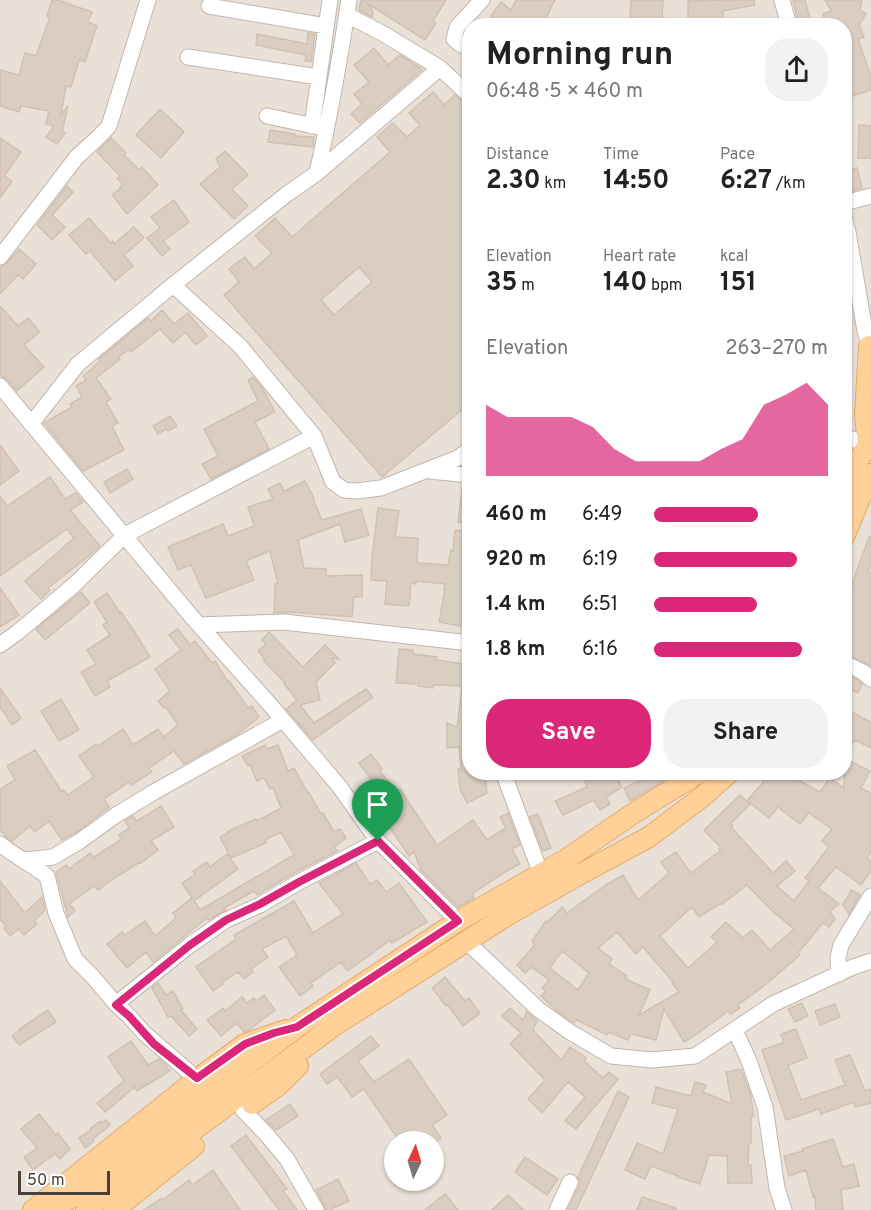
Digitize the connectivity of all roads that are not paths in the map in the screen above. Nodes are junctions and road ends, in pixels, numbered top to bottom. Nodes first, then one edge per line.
1 (148, 0) edge
2 (330, 0) edge
3 (482, 0) edge
4 (782, 0) edge
5 (209, 6) dead end
6 (348, 8) edge
7 (465, 18) edge
8 (787, 18) edge
9 (462, 22) edge
10 (326, 26) junction
11 (462, 45) edge
12 (188, 57) dead end
13 (440, 68) junction
14 (319, 77) junction
15 (462, 89) edge
16 (267, 116) dead end
17 (319, 127) junction
18 (317, 173) junction
19 (871, 196) edge
20 (852, 201) edge
21 (852, 253) edge
22 (0, 257) edge
23 (173, 285) junction
24 (869, 342) edge
25 (0, 386) edge
26 (31, 424) junction
27 (314, 436) junction
28 (852, 438) edge
29 (870, 443) edge
30 (462, 455) edge
31 (424, 471) junction
32 (852, 471) edge
33 (462, 474) edge
34 (871, 474) edge
35 (852, 518) edge
36 (125, 535) junction
37 (199, 625) junction
38 (462, 642) edge
39 (0, 645) edge
40 (852, 667) edge
41 (871, 678) edge
42 (283, 720) junction
43 (506, 780) edge
44 (687, 780) edge
45 (721, 780) edge
46 (378, 841) junction
47 (0, 844) edge
48 (24, 860) junction
49 (541, 874) junction
50 (871, 896) edge
51 (458, 921) junction
52 (466, 941) junction
53 (871, 960) edge
54 (839, 974) junction
55 (116, 1005) junction
56 (297, 1027) junction
57 (735, 1030) junction
58 (310, 1044) junction
59 (197, 1078) junction
60 (243, 1110) junction
61 (166, 1139) junction
62 (570, 1182) dead end
63 (33, 1210) edge
64 (53, 1210) edge
65 (86, 1210) edge
66 (115, 1210) edge
67 (316, 1210) edge
68 (557, 1210) edge
69 (784, 1210) edge

1 - 22 street
2 - 10 street
3 - 7 street
4 - 8 street
5 - 10 street
6 - 13 street
6 - 17 street
9 - 11 street
10 - 14 street
12 - 14 street
13 - 15 street
13 - 18 street
14 - 17 street
16 - 17 street
17 - 18 street
18 - 23 street
19 - 20 street
21 - 24 street
23 - 26 street
23 - 27 street
24 - 29 main road
25 - 26 street
26 - 36 street
27 - 31 street
27 - 36 street
28 - 29 street
29 - 32 main road
30 - 31 street
31 - 33 street
34 - 35 main road
36 - 37 street
36 - 39 street
37 - 38 street
37 - 42 street
40 - 41 street
42 - 46 street
42 - 48 street
43 - 49 street
44 - 49 main road
45 - 52 main road
46 - 51 street
46 - 55 street
47 - 48 street
48 - 55 street
49 - 51 main road
50 - 54 street
51 - 56 main road
52 - 57 street
52 - 58 main road
53 - 54 street
54 - 57 street
55 - 59 street
56 - 59 main road
56 - 61 main road
57 - 69 street
58 - 60 main road
58 - 61 main road
59 - 63 main road
60 - 66 main road
60 - 67 street
61 - 64 main road
61 - 65 main road
62 - 68 street

